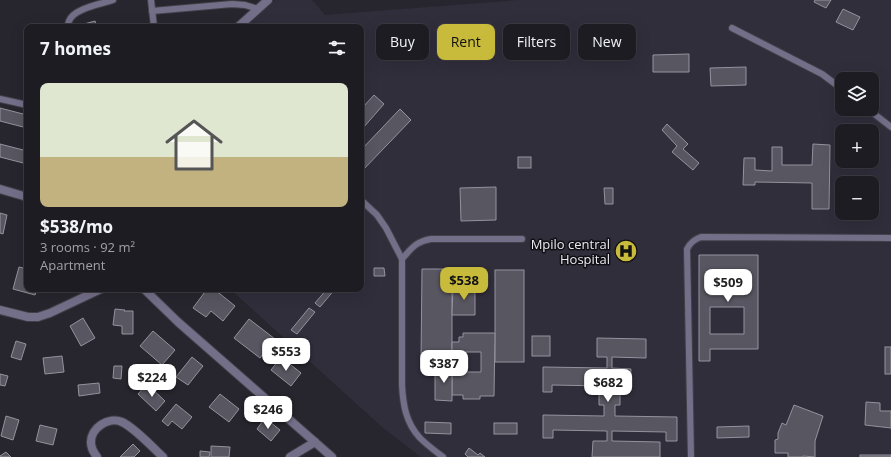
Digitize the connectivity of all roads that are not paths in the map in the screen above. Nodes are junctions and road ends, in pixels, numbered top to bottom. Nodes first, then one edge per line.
1 (113, 0) edge
2 (151, 0) edge
3 (268, 0) edge
4 (258, 9) junction
5 (152, 11) junction
6 (68, 24) edge
7 (154, 24) edge
8 (241, 24) edge
9 (732, 28) dead end
10 (835, 84) edge
11 (0, 99) edge
12 (24, 104) edge
13 (877, 116) edge
14 (891, 127) edge
15 (0, 189) edge
16 (24, 196) edge
17 (364, 203) edge
18 (891, 238) edge
19 (522, 239) dead end
20 (402, 259) junction
21 (95, 292) edge
22 (147, 292) edge
23 (0, 310) edge
24 (315, 442) junction
25 (97, 457) edge
26 (163, 457) edge
27 (290, 457) edge
28 (332, 457) edge
29 (442, 457) edge
30 (691, 457) edge

1 - 6 lane
2 - 5 lane
3 - 4 street
4 - 5 lane
4 - 8 street
5 - 7 lane
9 - 10 lane
11 - 12 lane
13 - 14 lane
15 - 16 street
17 - 20 lane
18 - 30 lane
19 - 20 lane
20 - 29 lane
21 - 23 street
22 - 24 street
24 - 27 street
24 - 28 street
25 - 26 street

